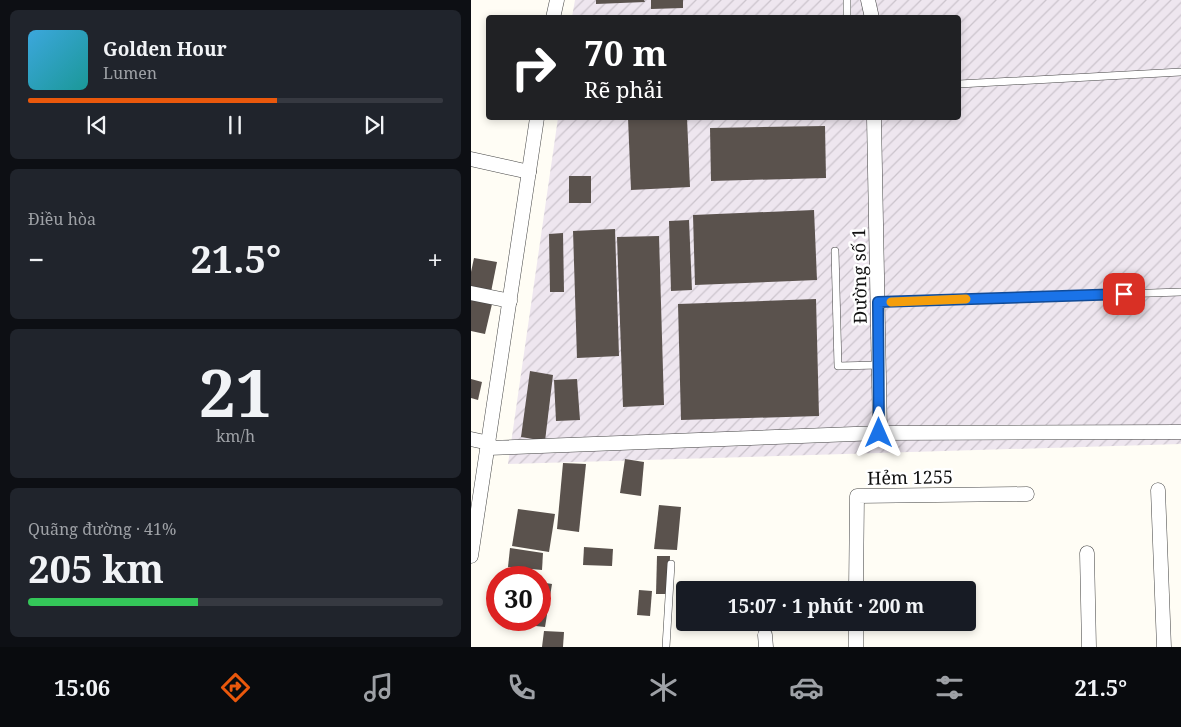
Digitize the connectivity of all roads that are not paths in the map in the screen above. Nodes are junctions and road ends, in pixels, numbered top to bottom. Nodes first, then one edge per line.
1 (557, 0) edge
2 (847, 0) edge
3 (868, 0) edge
4 (554, 15) edge
5 (847, 15) edge
6 (871, 15) edge
7 (1181, 72) edge
8 (961, 84) edge
9 (537, 120) edge
10 (874, 120) edge
11 (471, 158) edge
12 (529, 172) junction
13 (835, 251) dead end
14 (1181, 292) edge
15 (471, 293) edge
16 (510, 301) junction
17 (878, 302) junction
18 (879, 365) junction
19 (1181, 432) edge
20 (879, 433) junction
21 (471, 439) edge
22 (489, 446) junction
23 (1158, 490) dead end
24 (1027, 494) dead end
25 (1087, 553) dead end
26 (471, 556) edge
27 (671, 564) dead end
28 (856, 581) edge
29 (856, 631) edge
30 (666, 647) edge
31 (856, 647) edge
32 (1089, 647) edge
33 (1164, 647) edge

1 - 4 street
2 - 5 lane
3 - 6 street
7 - 8 lane
9 - 12 street
10 - 17 street, Đường số 1
11 - 12 street
12 - 16 street
13 - 18 lane
14 - 17 lane
15 - 16 street
16 - 22 street
17 - 18 street, Đường số 1
18 - 20 street, Đường số 1
19 - 20 street
20 - 22 street
21 - 22 street
22 - 26 street
23 - 33 street
24 - 28 street, Hẻm 1255
25 - 32 street
27 - 30 lane
29 - 31 street

